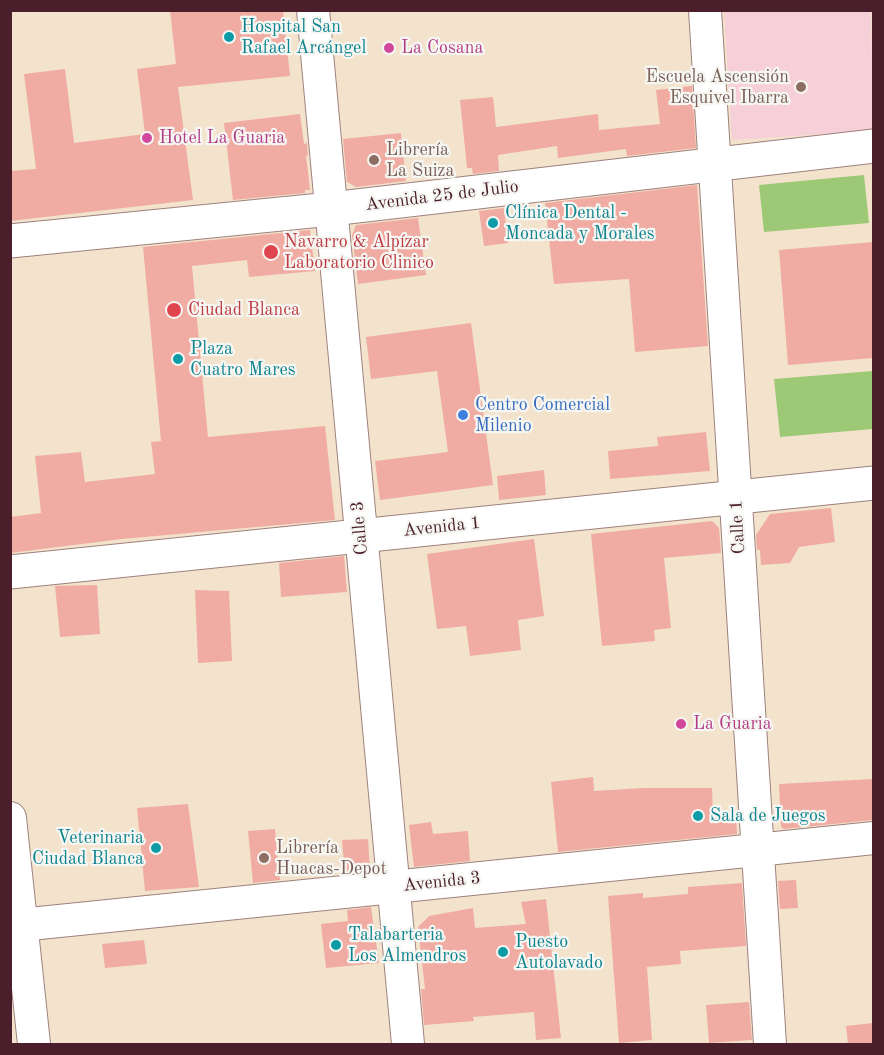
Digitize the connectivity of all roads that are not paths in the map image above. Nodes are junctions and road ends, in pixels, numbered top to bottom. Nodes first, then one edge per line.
1 (313, 10) edge
2 (705, 10) edge
3 (873, 146) edge
4 (715, 165) junction
5 (331, 209) junction
6 (10, 241) edge
7 (873, 483) edge
8 (736, 497) junction
9 (361, 536) junction
10 (10, 572) edge
11 (10, 818) edge
12 (873, 838) edge
13 (758, 850) junction
14 (393, 887) junction
15 (16, 925) edge
16 (34, 1044) edge
17 (408, 1044) edge
18 (770, 1044) edge

1 - 5 street, Calle 3
2 - 4 street, Calle 1
3 - 4 street, Avenida 25 de Julio
4 - 5 street, Avenida 25 de Julio
4 - 8 street, Calle 1
5 - 6 street, Avenida 25 de Julio
5 - 9 street, Calle 3
7 - 8 street, Avenida 1
8 - 9 street, Avenida 1
8 - 13 street, Calle 1
9 - 10 street, Avenida 1
9 - 14 street, Calle 3
11 - 15 street
12 - 13 street, Avenida 3
13 - 14 street, Avenida 3
13 - 18 street, Calle 1
14 - 15 street, Avenida 3
14 - 17 street, Calle 3
15 - 16 street

